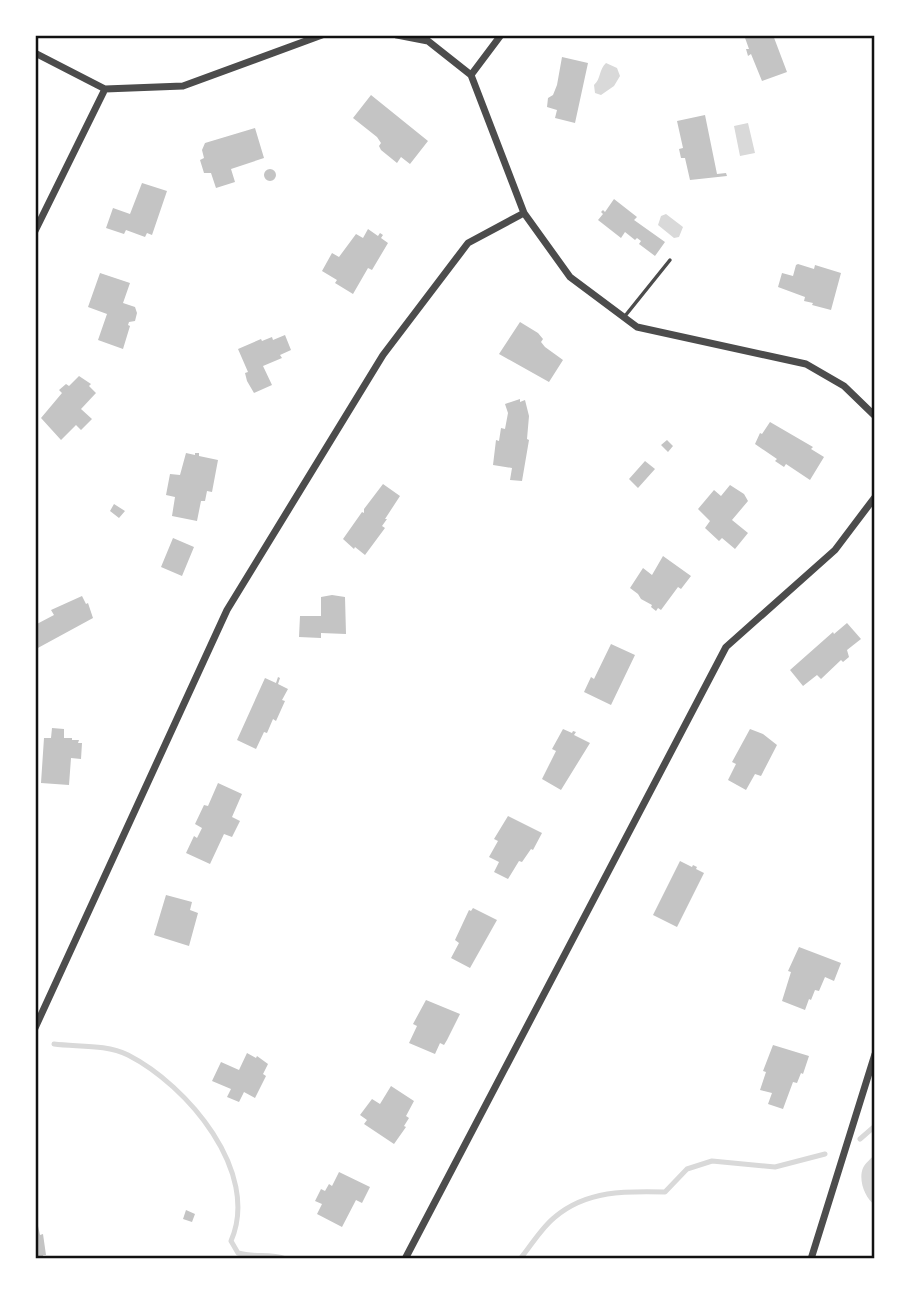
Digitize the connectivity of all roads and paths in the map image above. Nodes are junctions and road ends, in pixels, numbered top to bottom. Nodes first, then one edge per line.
1 (322, 35) edge
2 (397, 35) edge
3 (500, 35) edge
4 (35, 53) edge
5 (471, 75) junction
6 (105, 89) junction
7 (524, 213) junction
8 (35, 231) edge
9 (670, 260) dead end
10 (624, 318) junction
11 (875, 416) edge
12 (875, 497) edge
13 (35, 1028) edge
14 (875, 1054) edge
15 (405, 1259) edge
16 (811, 1259) edge

1 - 6 street
2 - 5 street
3 - 5 street
4 - 6 street
5 - 7 street
6 - 8 street
7 - 10 street
7 - 13 street
9 - 10 lane
10 - 11 street
12 - 15 street
14 - 16 street

